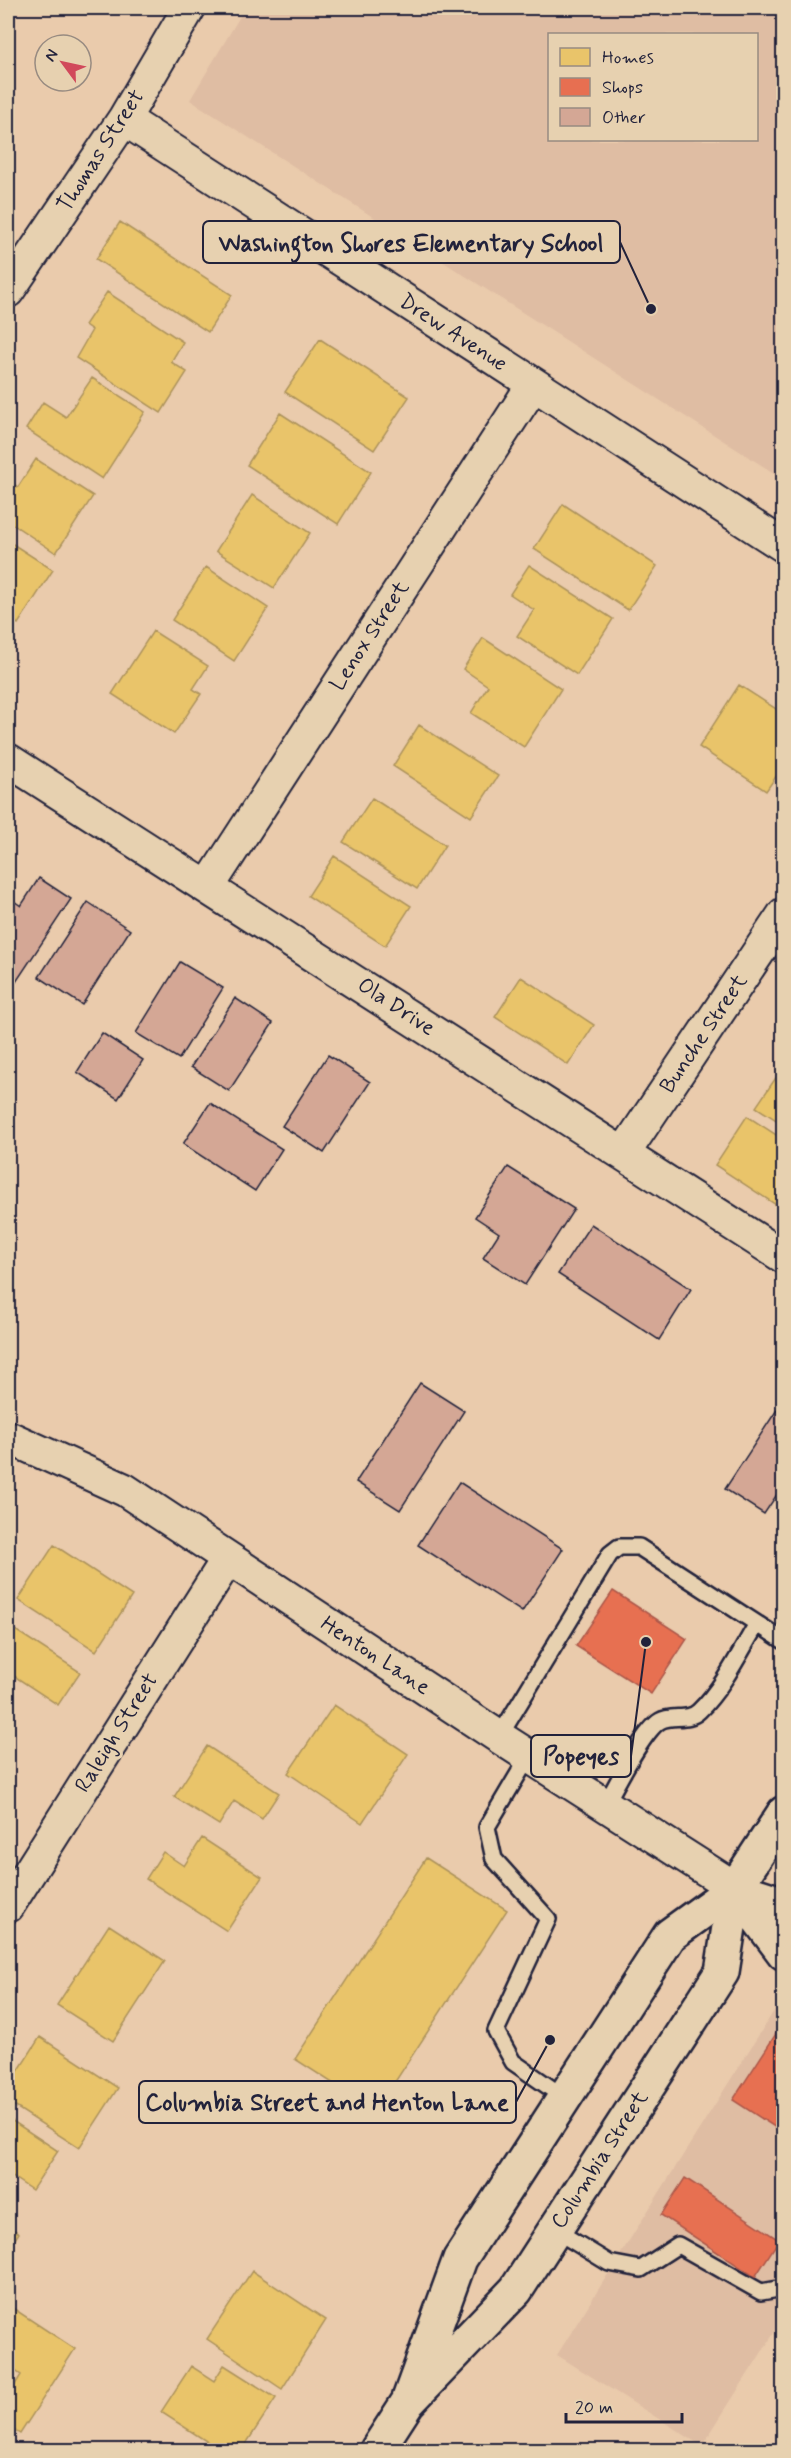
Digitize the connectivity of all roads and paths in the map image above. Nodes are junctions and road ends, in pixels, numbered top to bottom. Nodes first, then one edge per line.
1 (189, 8) edge
2 (123, 119) junction
3 (8, 291) edge
4 (533, 385) junction
5 (783, 546) edge
6 (8, 760) edge
7 (208, 887) junction
8 (783, 914) edge
9 (624, 1153) junction
10 (783, 1257) edge
11 (8, 1437) edge
12 (227, 1560) junction
13 (757, 1624) junction
14 (783, 1641) edge
15 (499, 1737) junction
16 (529, 1756) junction
17 (604, 1805) junction
18 (783, 1813) edge
19 (735, 1888) junction
20 (783, 1904) edge
21 (8, 1905) edge
22 (783, 1953) edge
23 (565, 2098) junction
24 (555, 2230) junction
25 (783, 2288) edge
26 (408, 2402) junction
27 (377, 2451) edge

1 - 2 street, Thomas Street
2 - 3 street, Thomas Street
2 - 4 street, Drew Avenue
4 - 5 street, Drew Avenue
4 - 7 street, Lenox Street
6 - 7 street, Ola Drive
7 - 9 street, Ola Drive
8 - 9 street, Bunche Street
9 - 10 street, Ola Drive
11 - 12 street, Henton Lane
12 - 15 street, Henton Lane
12 - 21 street, Raleigh Street
13 - 14 lane
13 - 15 lane
13 - 17 lane
15 - 16 street, Henton Lane
16 - 17 street, Henton Lane
16 - 23 lane
17 - 19 street, Henton Lane
18 - 19 street, Columbia Street
19 - 20 street
19 - 22 street
19 - 23 street, Columbia Street
19 - 24 street, Columbia Street
23 - 26 street, Columbia Street
24 - 25 lane
24 - 26 street, Columbia Street
26 - 27 street, Columbia Street

